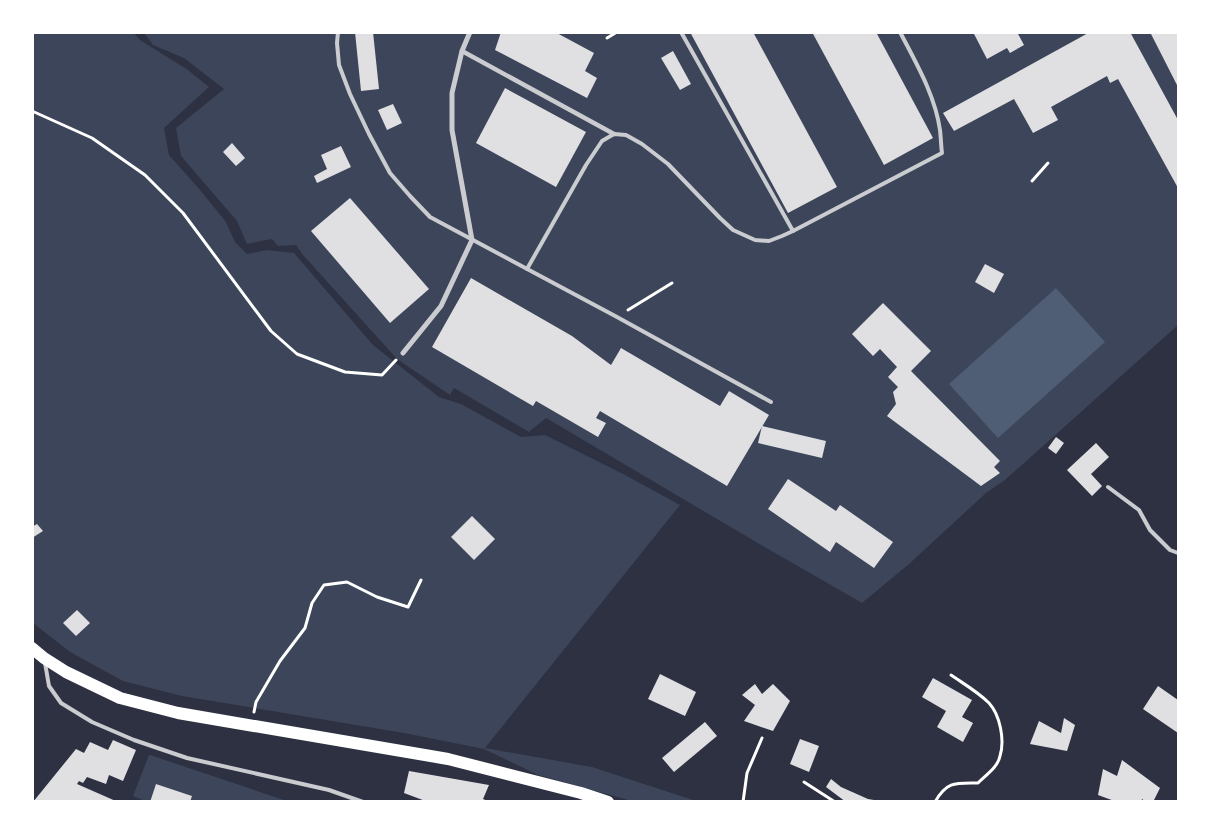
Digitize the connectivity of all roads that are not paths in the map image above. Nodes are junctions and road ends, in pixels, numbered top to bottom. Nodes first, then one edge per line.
1 (338, 32) edge
2 (470, 32) edge
3 (681, 32) edge
4 (900, 32) edge
5 (462, 51) junction
6 (614, 134) junction
7 (793, 231) junction
8 (472, 240) junction
9 (527, 269) junction
10 (403, 353) road end
11 (771, 402) dead end
12 (1108, 486) dead end
13 (1178, 553) edge
14 (32, 648) edge
15 (44, 658) junction
16 (363, 802) edge
17 (608, 802) edge

1 - 8 lane
2 - 5 street
3 - 7 lane
4 - 7 lane
5 - 6 street
5 - 8 street
6 - 7 lane
6 - 9 lane
8 - 9 lane
8 - 10 street
9 - 11 lane
12 - 13 lane
14 - 15 main road
15 - 16 lane
15 - 17 main road

